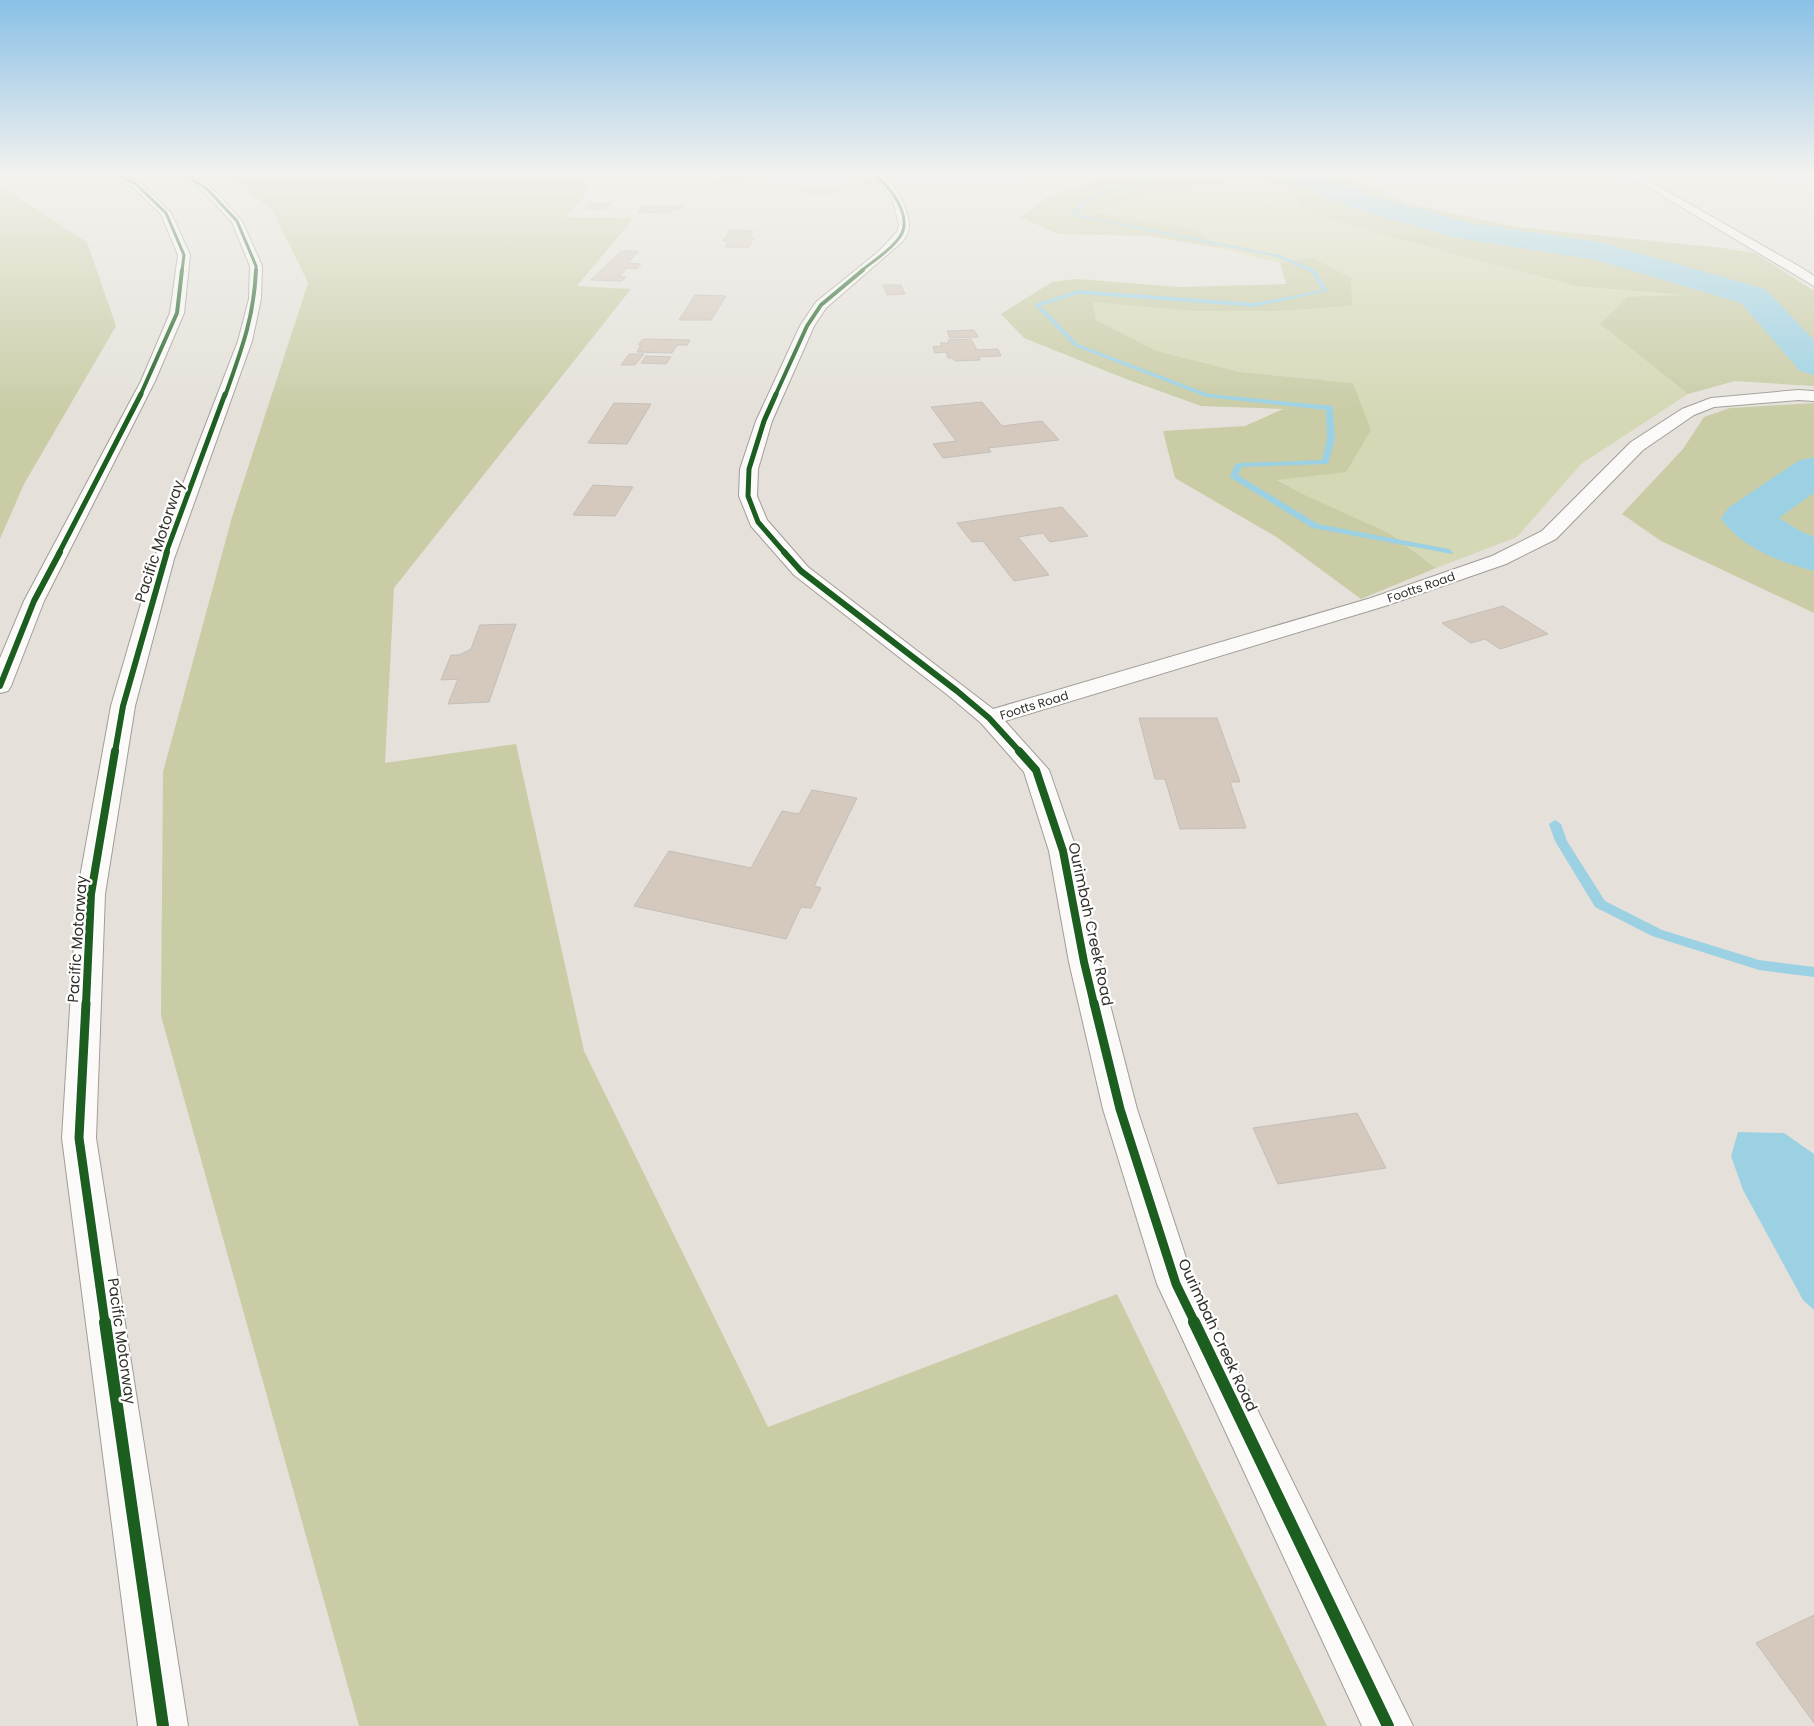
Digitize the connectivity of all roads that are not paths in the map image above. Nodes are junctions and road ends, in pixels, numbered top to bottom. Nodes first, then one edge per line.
1 (183, 254) edge
2 (251, 254) edge
3 (883, 254) edge
4 (1768, 254) edge
5 (1814, 282) edge
6 (1806, 395) edge
7 (0, 686) edge
8 (989, 718) junction
9 (163, 1726) edge
10 (1388, 1726) edge

1 - 7 main road
2 - 9 main road, Pacific Motorway
3 - 8 main road, Ourimbah Creek Road
4 - 5 main road
6 - 8 main road, Footts Road
8 - 10 main road, Ourimbah Creek Road

